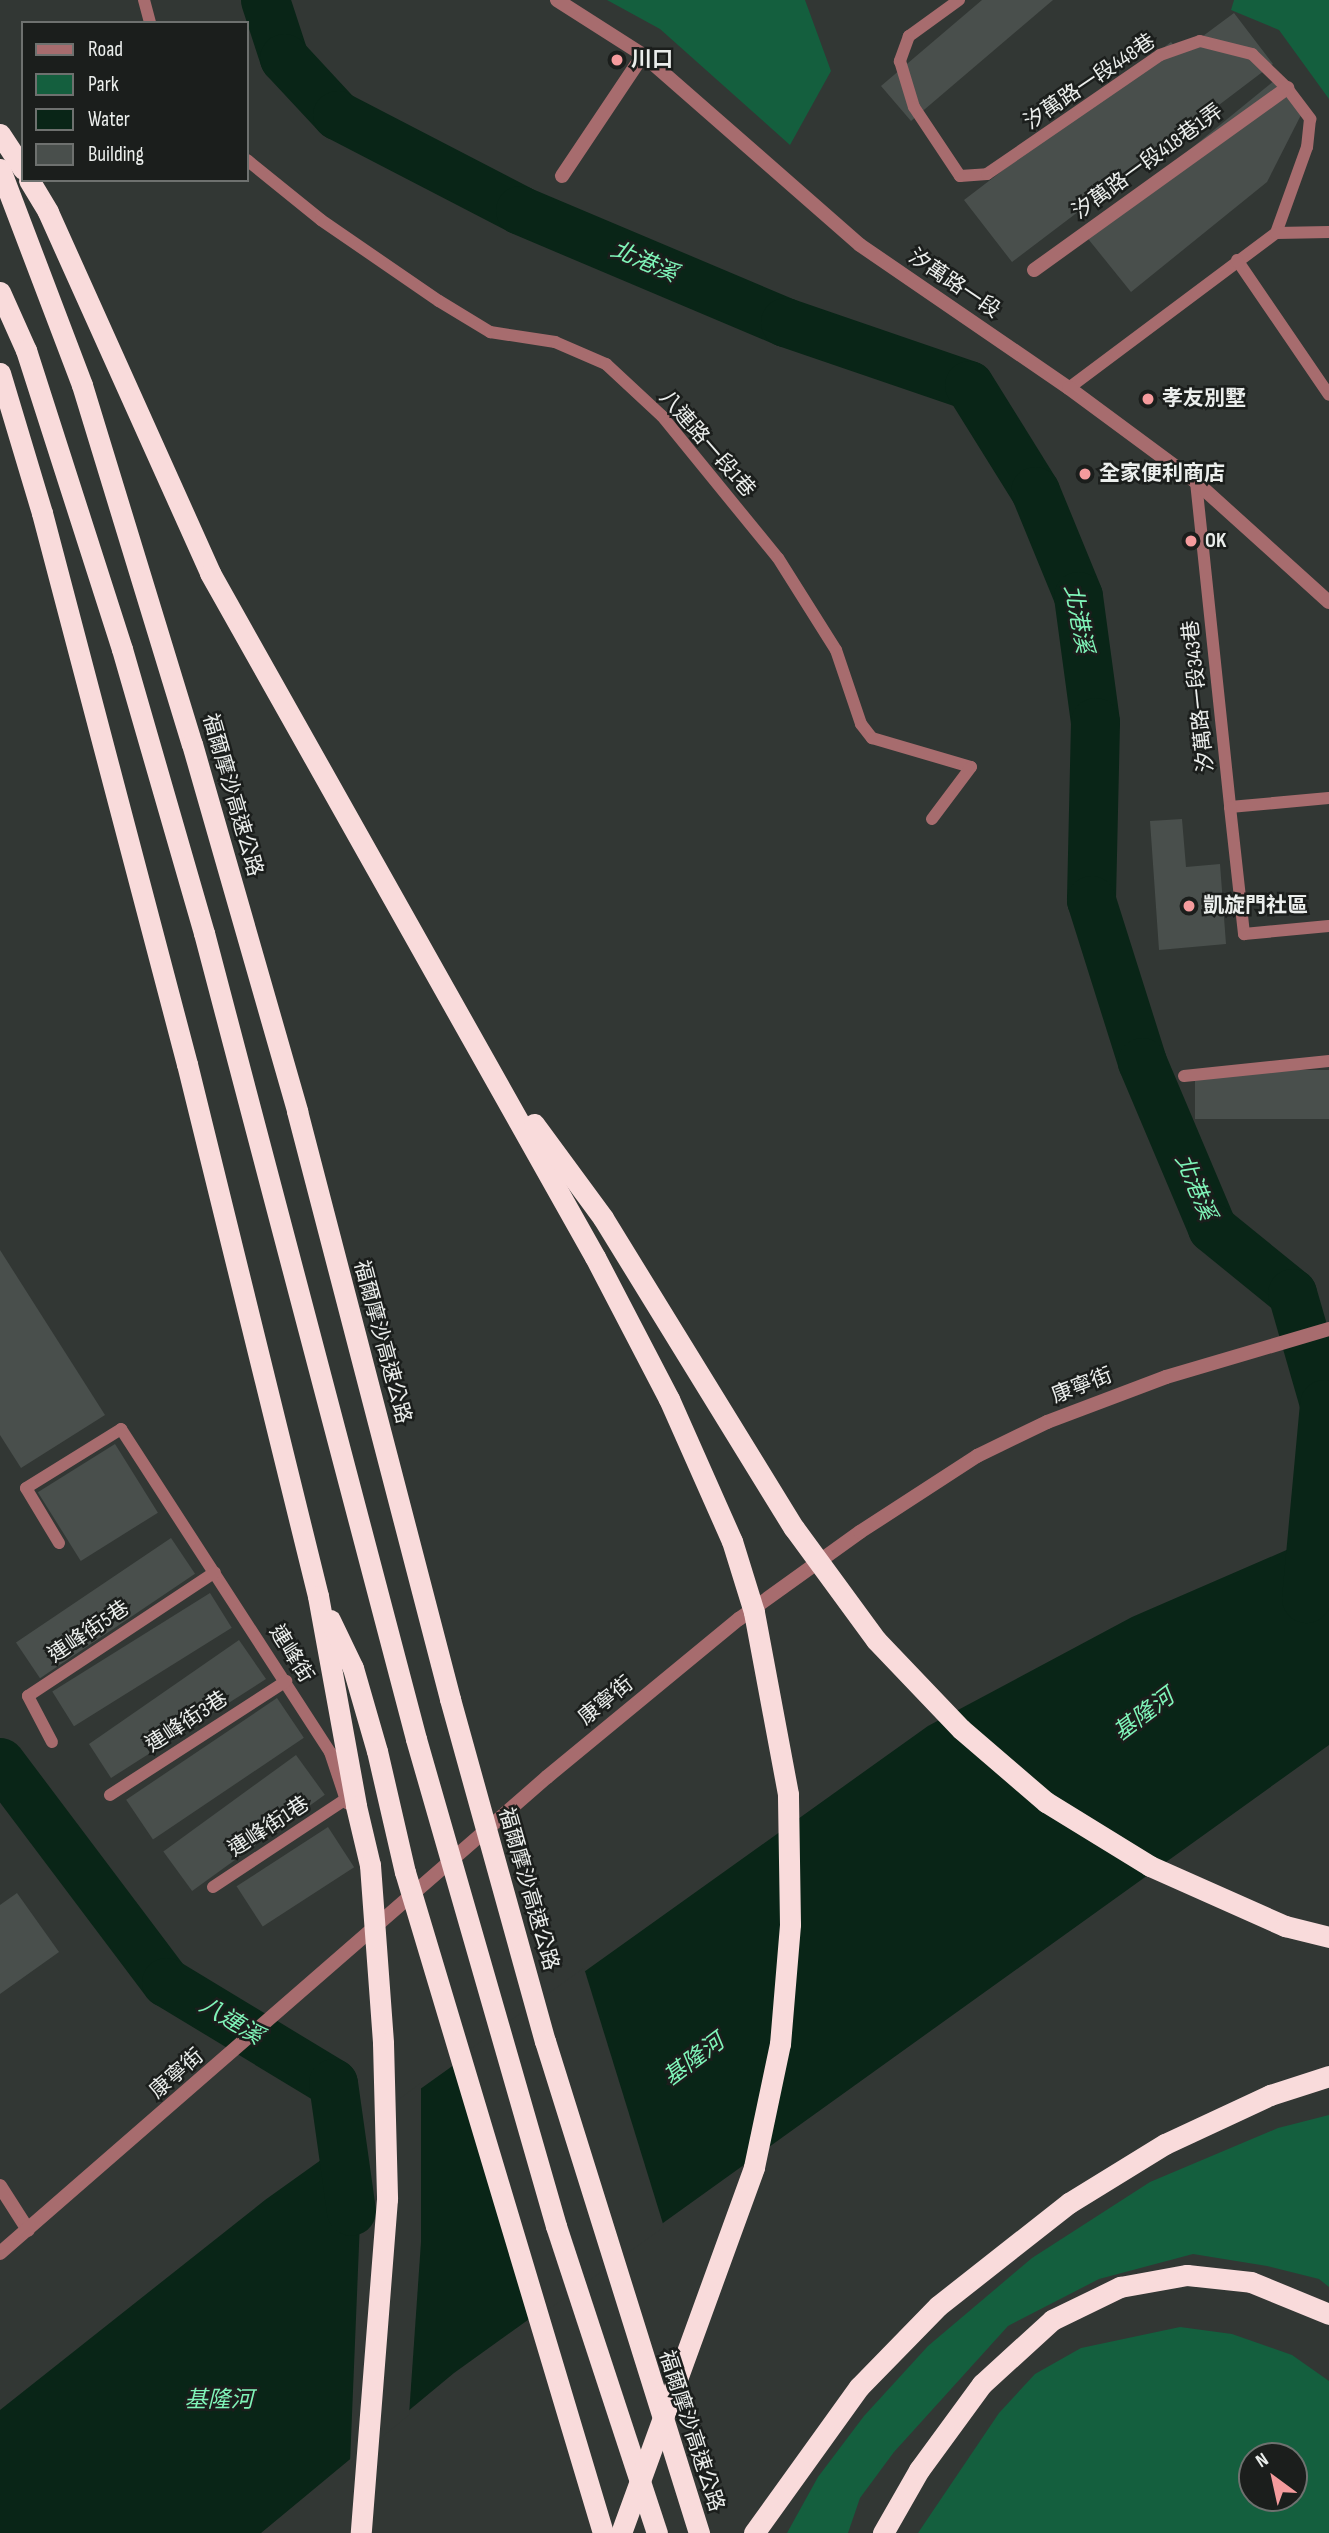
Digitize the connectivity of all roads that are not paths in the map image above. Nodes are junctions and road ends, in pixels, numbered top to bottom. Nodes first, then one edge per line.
1 (144, 0) edge
2 (557, 0) edge
3 (959, 0) edge
4 (149, 21) edge
5 (643, 55) junction
6 (1287, 88) junction
7 (0, 134) edge
8 (248, 161) edge
9 (13, 165) edge
10 (562, 176) dead end
11 (30, 182) edge
12 (1329, 232) edge
13 (1276, 233) junction
14 (1237, 260) junction
15 (1034, 270) dead end
16 (0, 292) edge
17 (0, 373) edge
18 (1069, 388) junction
19 (1329, 395) edge
20 (1196, 482) junction
21 (1329, 602) edge
22 (1329, 798) edge
23 (1230, 807) junction
24 (932, 819) dead end
25 (1329, 926) edge
26 (481, 1052) junction
27 (1329, 1061) edge
28 (1184, 1076) dead end
29 (1329, 1329) edge
30 (59, 1543) dead end
31 (215, 1572) junction
32 (318, 1596) junction
33 (286, 1681) junction
34 (52, 1742) dead end
35 (110, 1795) dead end
36 (351, 1803) junction
37 (212, 1887) dead end
38 (383, 1921) junction
39 (1329, 1937) edge
40 (1329, 2076) edge
41 (0, 2186) edge
42 (28, 2230) junction
43 (0, 2253) edge
44 (1329, 2314) edge
45 (361, 2533) edge
46 (603, 2533) edge
47 (621, 2533) edge
48 (657, 2533) edge
49 (699, 2533) edge
50 (754, 2533) edge
51 (883, 2533) edge

1 - 4 lane
2 - 5 street, 汐萬路一段
3 - 6 lane, 汐萬路一段448巷
5 - 10 street
5 - 18 street, 汐萬路一段
6 - 13 lane, 汐萬路一段448巷
6 - 15 street, 汐萬路一段418巷1弄
7 - 9 highway, 福爾摩沙高速公路
8 - 24 lane, 八連路一段1巷
9 - 49 highway, 福爾摩沙高速公路, bridge
11 - 26 highway
12 - 13 lane
13 - 14 lane
14 - 18 lane
14 - 19 lane
16 - 48 highway, bridge
17 - 32 highway
18 - 20 street, 汐萬路一段
20 - 21 street, 汐萬路一段
20 - 23 lane, 汐萬路一段343巷
22 - 23 lane
23 - 25 lane, 汐萬路一段343巷
26 - 39 highway, bridge
26 - 47 highway, bridge
27 - 28 lane
29 - 38 street, 康寧街
30 - 31 lane, 連峰街
31 - 33 lane, 連峰街
31 - 34 lane, 連峰街5巷
32 - 36 highway
32 - 46 highway, bridge
33 - 35 lane, 連峰街3巷
33 - 36 lane, 連峰街
36 - 37 lane, 連峰街1巷
36 - 38 lane, 連峰街
36 - 45 highway, bridge
38 - 42 street, 康寧街
40 - 50 highway
41 - 42 street
42 - 43 street, 康寧街
44 - 51 highway

